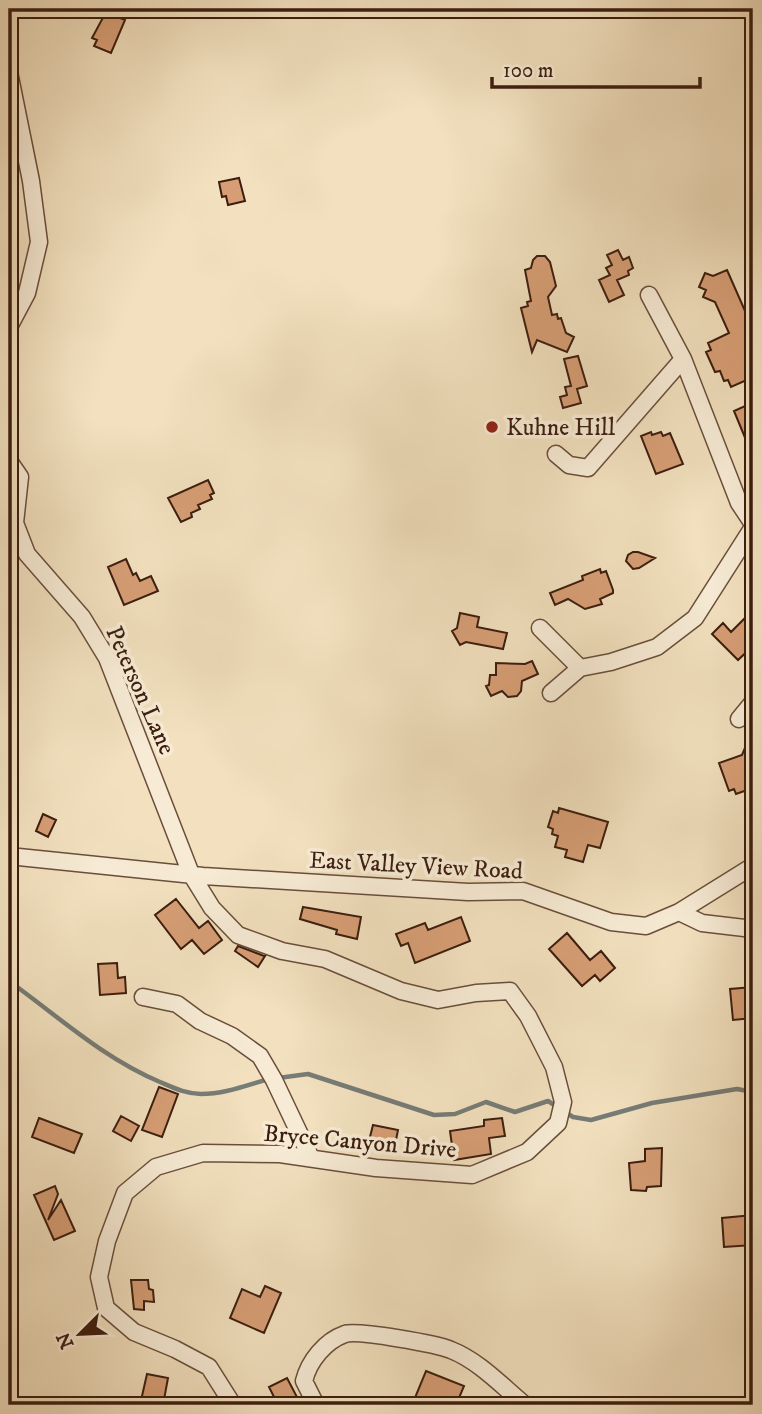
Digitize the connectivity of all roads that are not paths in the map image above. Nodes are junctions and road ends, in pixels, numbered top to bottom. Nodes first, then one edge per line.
1 (9, 72) edge
2 (649, 295) dead end
3 (9, 327) edge
4 (683, 359) junction
5 (556, 454) dead end
6 (9, 461) edge
7 (753, 526) edge
8 (540, 628) dead end
9 (580, 668) junction
10 (551, 693) dead end
11 (753, 702) edge
12 (739, 719) dead end
13 (9, 856) edge
14 (753, 866) edge
15 (191, 874) junction
16 (679, 912) junction
17 (753, 929) edge
18 (143, 997) dead end
19 (311, 1158) junction
20 (233, 1405) edge
21 (316, 1405) edge
22 (525, 1405) edge

1 - 3 street
2 - 4 street
4 - 5 street
4 - 7 street
6 - 15 street, Peterson Lane
7 - 9 street
8 - 9 street
9 - 10 street
11 - 12 street
13 - 15 street
14 - 16 street, East Valley View Road
15 - 16 street, East Valley View Road
15 - 19 street, Bryce Canyon Drive
16 - 17 street
18 - 19 street
19 - 20 street, Bryce Canyon Drive
21 - 22 street

